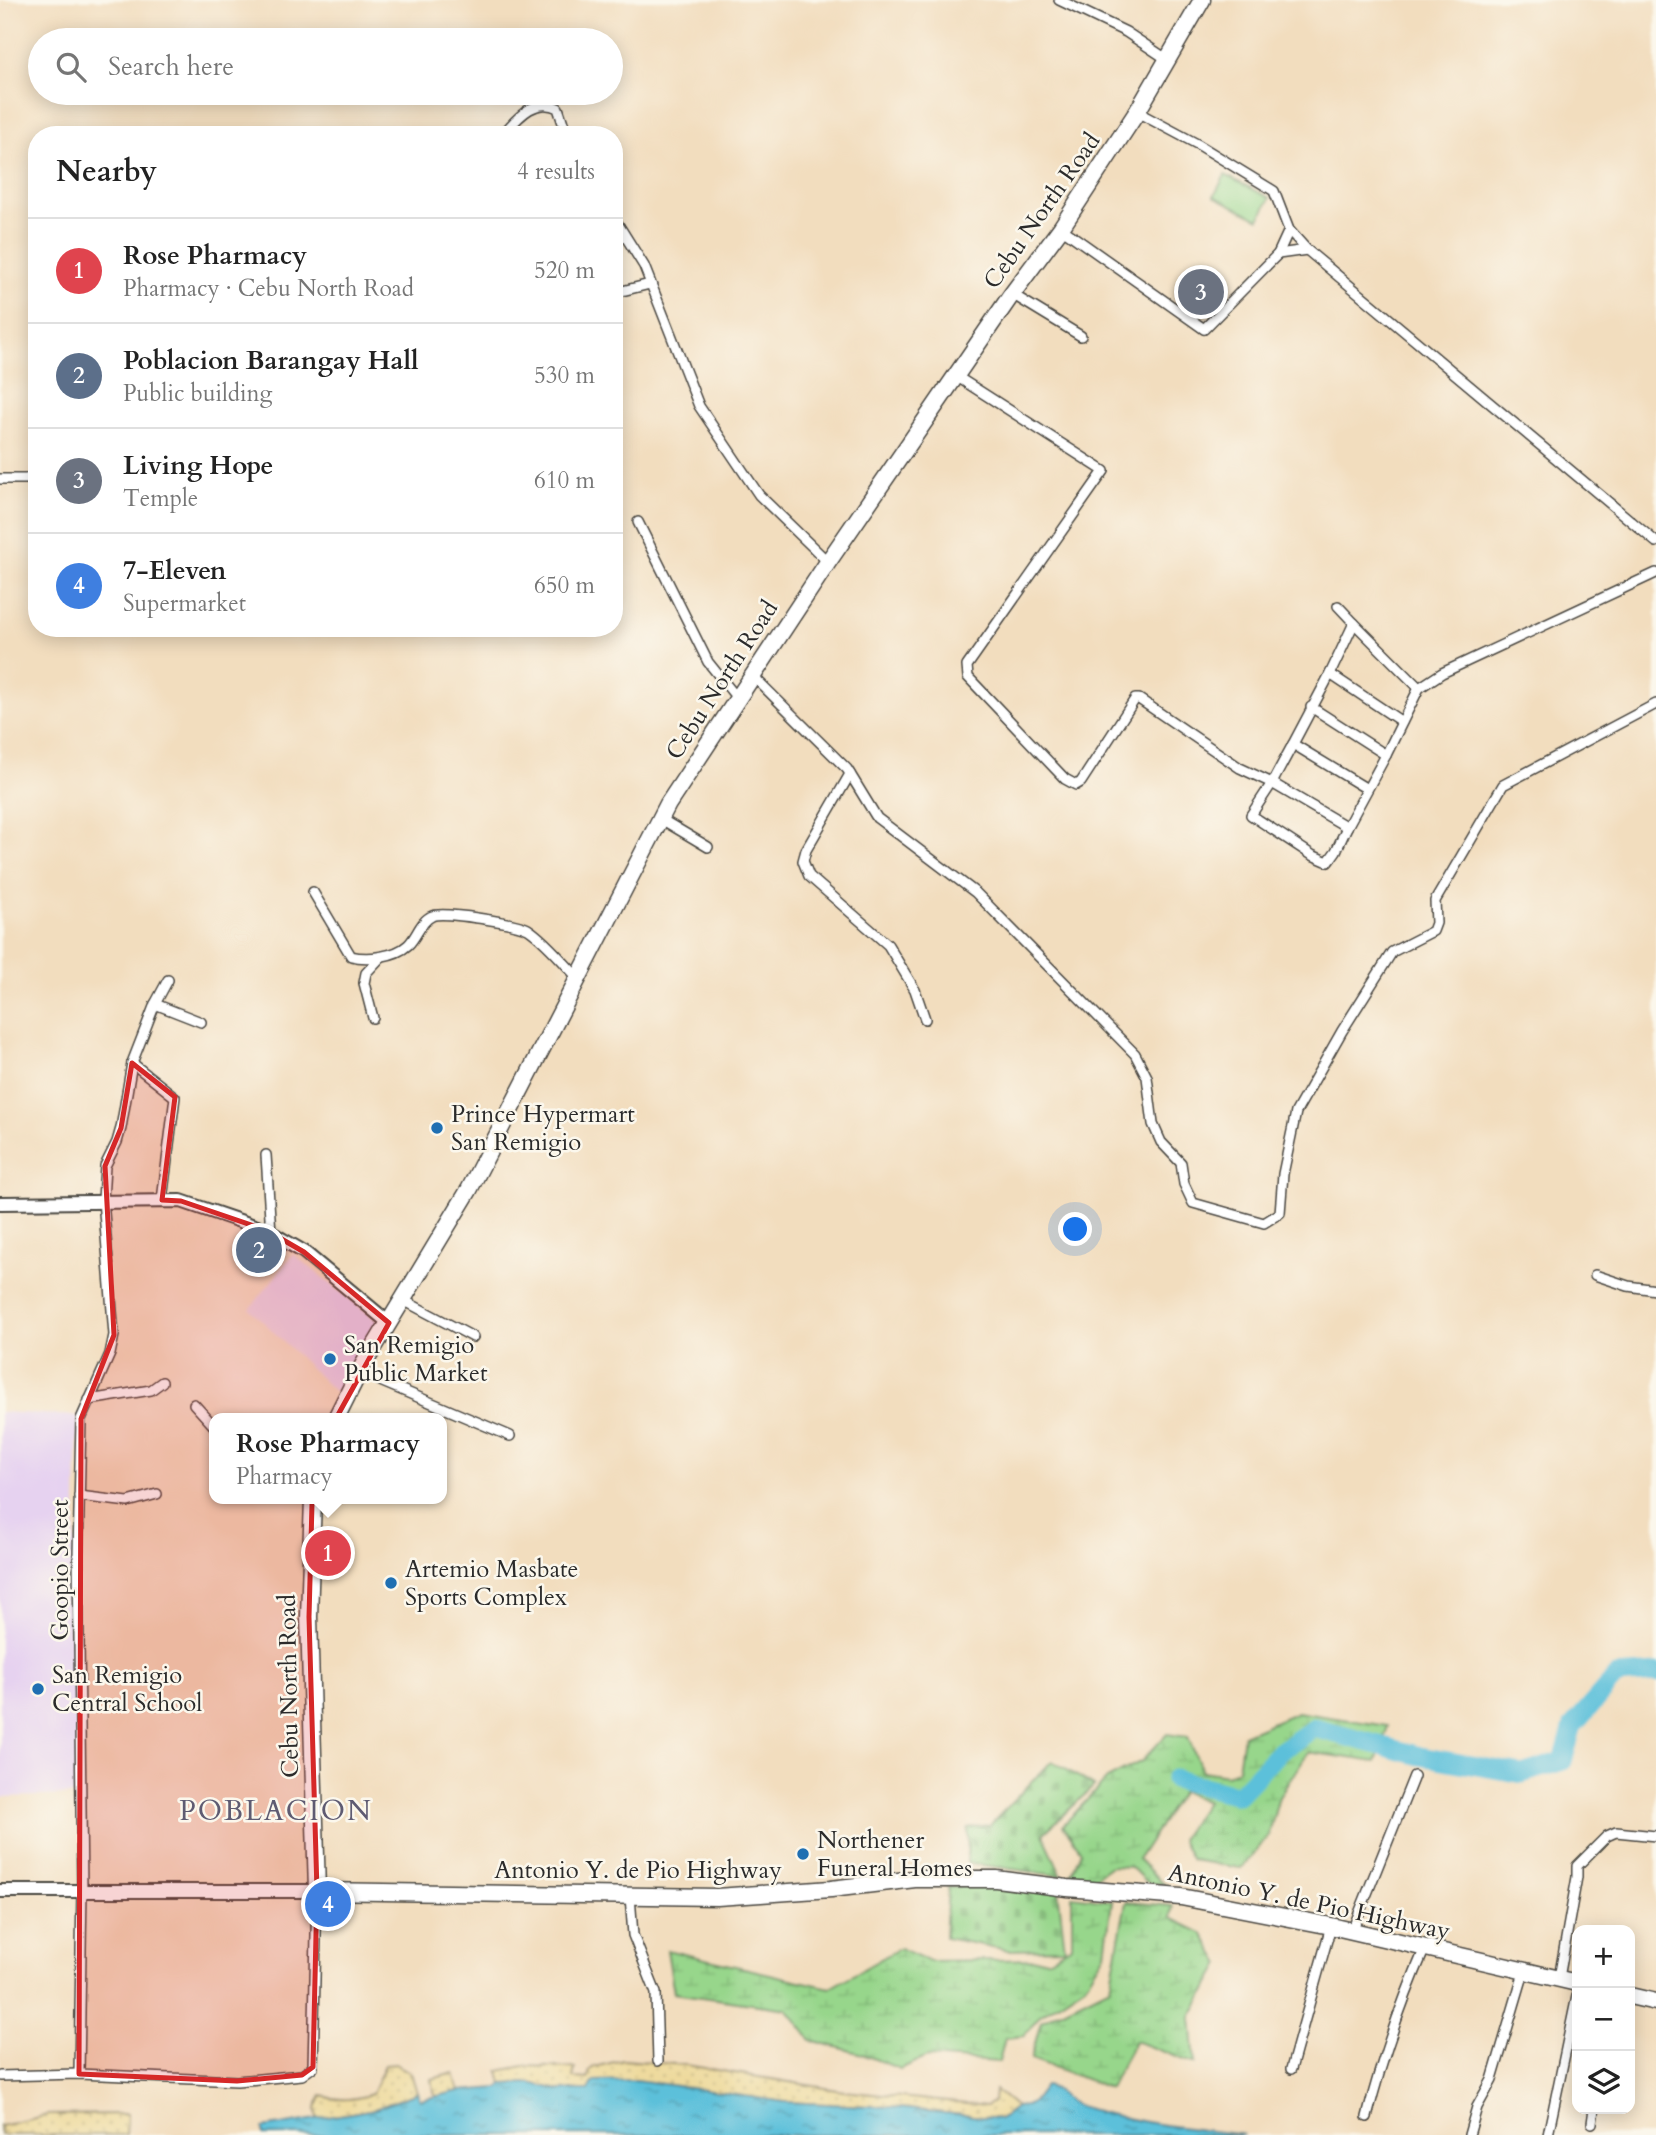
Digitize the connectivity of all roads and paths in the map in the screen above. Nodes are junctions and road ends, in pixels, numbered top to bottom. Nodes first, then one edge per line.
1 (1059, 0) edge
2 (1202, 0) edge
3 (1168, 60) junction
4 (536, 105) edge
5 (553, 105) edge
6 (1137, 112) junction
7 (511, 126) edge
8 (564, 126) edge
9 (1061, 228) junction
10 (1289, 230) junction
11 (623, 231) edge
12 (1307, 250) junction
13 (1278, 254) junction
14 (650, 284) junction
15 (623, 291) edge
16 (1012, 294) junction
17 (1081, 336) dead end
18 (956, 376) junction
19 (28, 478) edge
20 (0, 479) edge
21 (638, 522) dead end
22 (1656, 542) edge
23 (828, 562) junction
24 (1656, 573) edge
25 (1338, 606) dead end
26 (1354, 622) junction
27 (1331, 674) junction
28 (752, 675) junction
29 (1419, 688) junction
30 (737, 698) junction
31 (1656, 704) edge
32 (1311, 707) junction
33 (1402, 722) junction
34 (1293, 744) junction
35 (1386, 755) junction
36 (850, 774) junction
37 (1272, 783) junction
38 (1367, 789) junction
39 (661, 819) junction
40 (1347, 827) junction
41 (708, 847) dead end
42 (313, 892) dead end
43 (381, 956) junction
44 (578, 978) junction
45 (168, 980) dead end
46 (155, 1004) junction
47 (373, 1018) dead end
48 (925, 1019) dead end
49 (201, 1022) dead end
50 (132, 1063) junction
51 (266, 1155) dead end
52 (103, 1200) junction
53 (162, 1200) junction
54 (0, 1203) edge
55 (271, 1233) junction
56 (1595, 1275) dead end
57 (1656, 1290) edge
58 (403, 1300) junction
59 (389, 1324) junction
60 (473, 1337) dead end
61 (359, 1372) junction
62 (162, 1382) dead end
63 (89, 1400) junction
64 (194, 1404) dead end
65 (338, 1413) edge
66 (209, 1420) edge
67 (510, 1436) dead end
68 (157, 1494) dead end
69 (79, 1496) junction
70 (310, 1504) edge
71 (1414, 1776) dead end
72 (1656, 1836) edge
73 (82, 1890) junction
74 (0, 1891) edge
75 (317, 1891) junction
76 (629, 1896) junction
77 (1331, 1926) junction
78 (1352, 1931) junction
79 (1425, 1948) junction
80 (1524, 1972) junction
81 (1559, 1978) junction
82 (1572, 1982) edge
83 (1635, 1997) edge
84 (1656, 2002) edge
85 (1572, 2020) edge
86 (658, 2060) dead end
87 (1291, 2069) dead end
88 (79, 2074) junction
89 (0, 2076) edge
90 (1593, 2114) edge
91 (1367, 2117) dead end
92 (1592, 2123) dead end
93 (1469, 2135) edge
94 (1548, 2135) edge

1 - 3 street
2 - 3 highway, Cebu North Road
3 - 6 highway, Cebu North Road
4 - 7 street
5 - 8 street
6 - 9 highway, Cebu North Road
6 - 10 street
9 - 13 street
9 - 16 highway, Cebu North Road
10 - 12 street
10 - 13 street
11 - 14 street
12 - 13 street
12 - 22 street
14 - 15 street
14 - 23 street
16 - 17 street
16 - 18 highway, Cebu North Road
18 - 23 highway, Cebu North Road
18 - 37 street
19 - 20 street
21 - 30 street
23 - 28 highway, Cebu North Road
24 - 29 street
25 - 26 street
26 - 27 street
26 - 29 street
27 - 32 street
27 - 33 street
28 - 30 highway, Cebu North Road
28 - 36 street
29 - 33 street
30 - 39 highway, Cebu North Road
31 - 36 street
32 - 34 street
32 - 35 street
33 - 35 street
34 - 37 street
34 - 38 street
35 - 38 street
36 - 48 street
37 - 40 street
37 - 40 street
38 - 40 street
39 - 41 street
39 - 44 highway, Cebu North Road
42 - 43 street
43 - 44 street
43 - 47 street
44 - 58 highway, Cebu North Road
45 - 46 street, Goopio Street
46 - 49 street
46 - 50 street, Goopio Street
50 - 52 street, Goopio Street
50 - 53 street
51 - 55 street
52 - 53 street
52 - 54 street
52 - 63 street, Goopio Street
53 - 55 street
55 - 59 street
56 - 57 street
58 - 59 highway, Cebu North Road
58 - 60 street
59 - 61 highway, Cebu North Road
61 - 65 highway, Cebu North Road
61 - 67 street
62 - 63 street
63 - 69 street, Goopio Street
64 - 66 street
68 - 69 street
69 - 73 street, Goopio Street
70 - 75 highway, Cebu North Road
71 - 78 street
72 - 81 street
73 - 74 street
73 - 75 street
73 - 88 street, Goopio Street
75 - 76 highway, Antonio Y. de Pio Highway
75 - 88 street
76 - 77 highway, Antonio Y. de Pio Highway
76 - 86 street
77 - 78 highway, Antonio Y. de Pio Highway
77 - 87 street
78 - 79 highway, Antonio Y. de Pio Highway
79 - 80 highway, Antonio Y. de Pio Highway
79 - 91 street
80 - 81 highway, Antonio Y. de Pio Highway
80 - 93 street
81 - 82 highway, Antonio Y. de Pio Highway
83 - 84 highway
85 - 94 street
88 - 89 street
90 - 92 street

